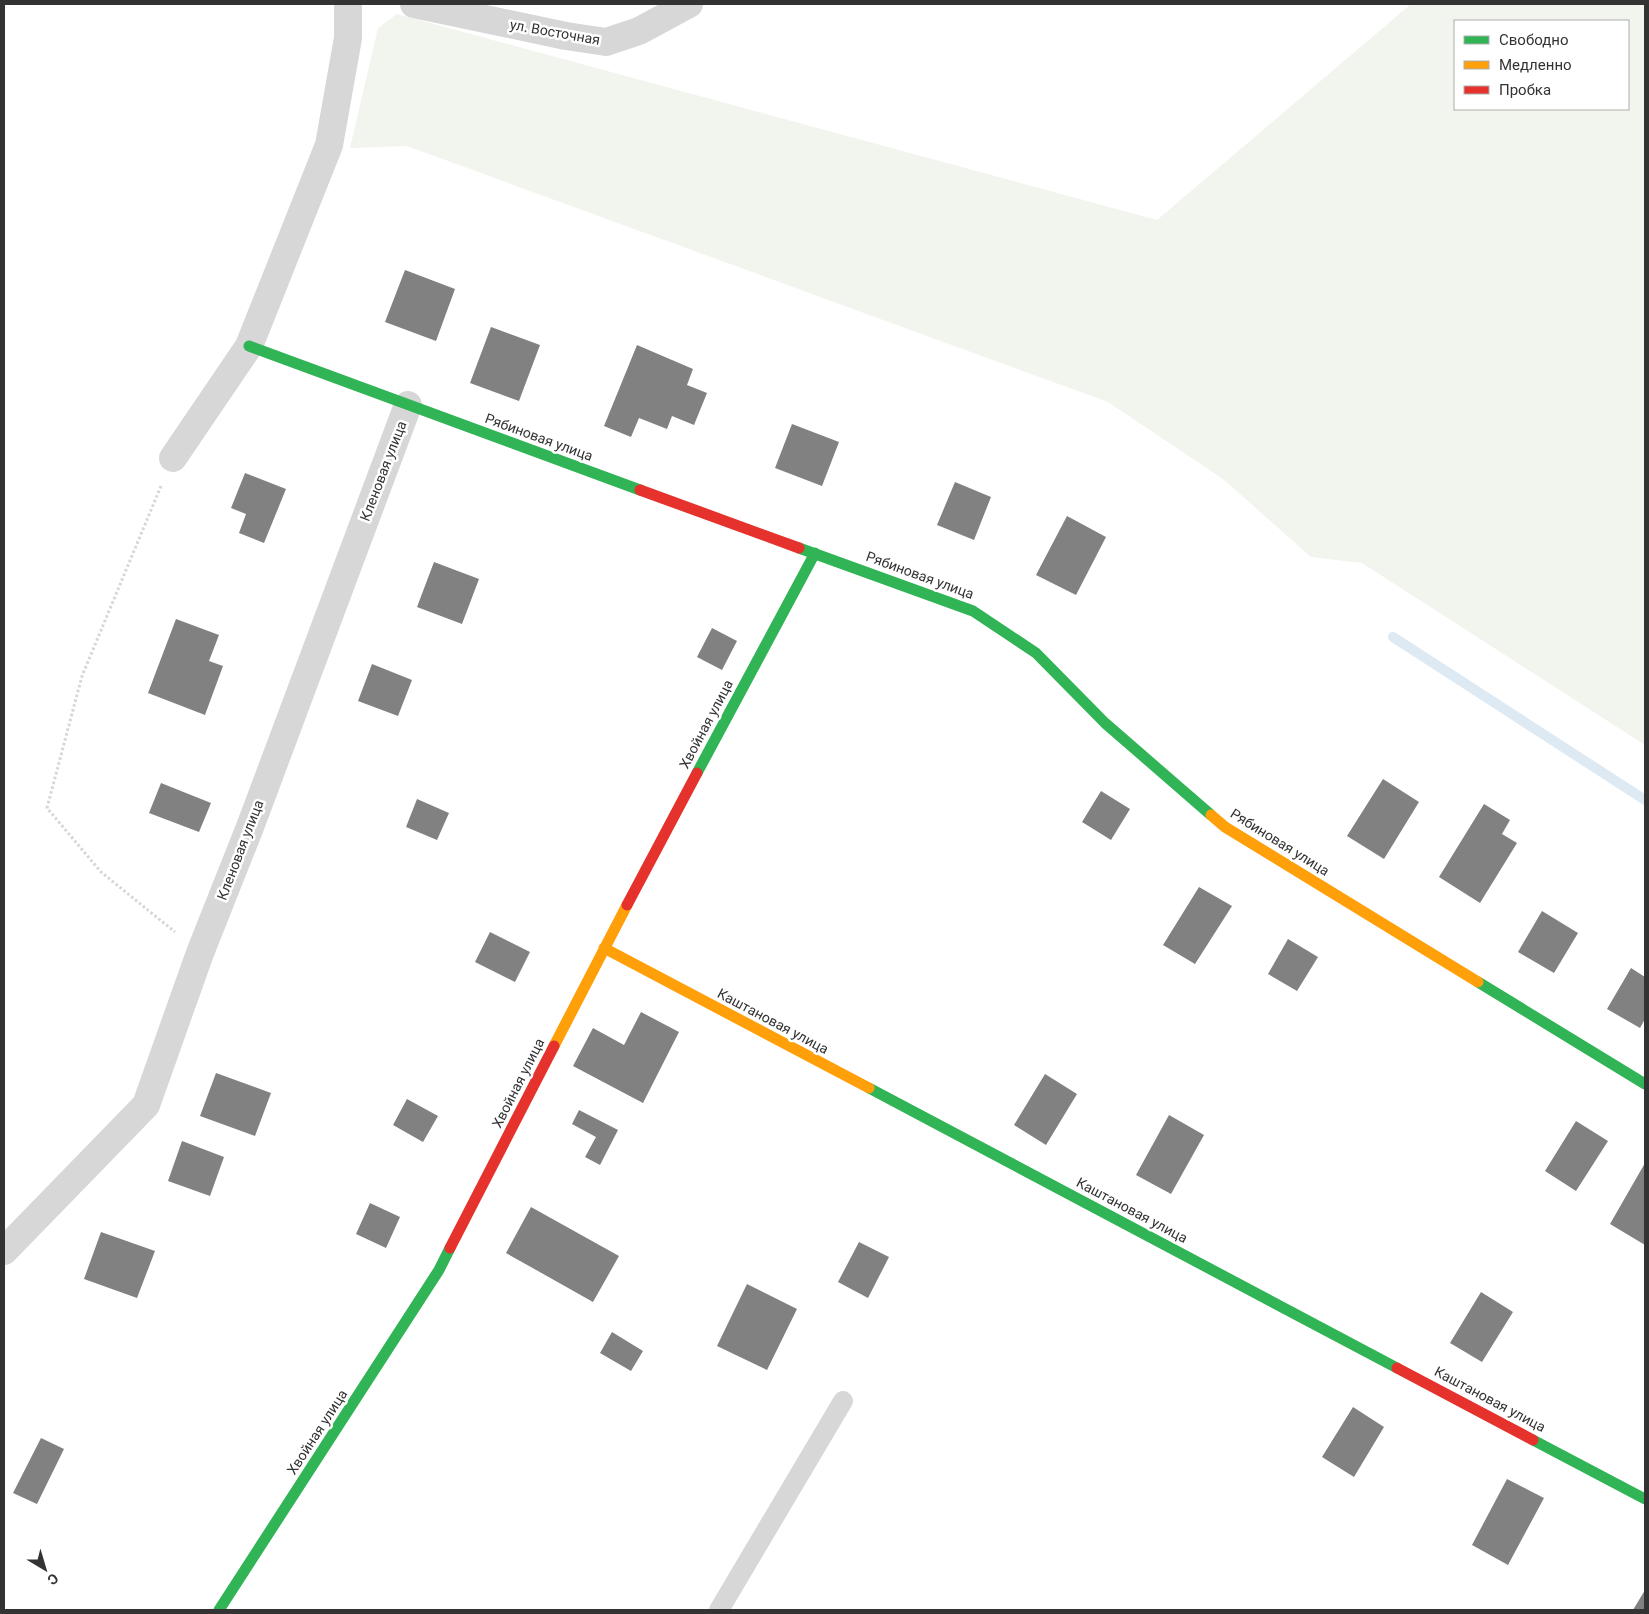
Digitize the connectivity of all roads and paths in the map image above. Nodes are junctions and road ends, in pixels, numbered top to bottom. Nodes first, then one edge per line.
1 (348, 4) edge
2 (414, 4) edge
3 (689, 4) edge
4 (249, 346) junction
5 (408, 405) junction
6 (173, 458) joint
7 (815, 553) junction
8 (604, 948) junction
9 (200, 952) junction
10 (1645, 1084) edge
11 (4, 1251) edge
12 (843, 1401) dead end
13 (1645, 1499) edge
14 (219, 1610) edge
15 (719, 1610) edge

1 - 4 street
2 - 3 street, ул. Восточная
4 - 5 street, Рябиновая улица
4 - 6 street
5 - 7 street, Рябиновая улица
5 - 9 street, Кленовая улица
6 - 9 path
7 - 8 street, Хвойная улица
7 - 10 street, Рябиновая улица
8 - 13 street, Каштановая улица
8 - 14 street, Хвойная улица
9 - 11 street, Кленовая улица
12 - 15 lane

